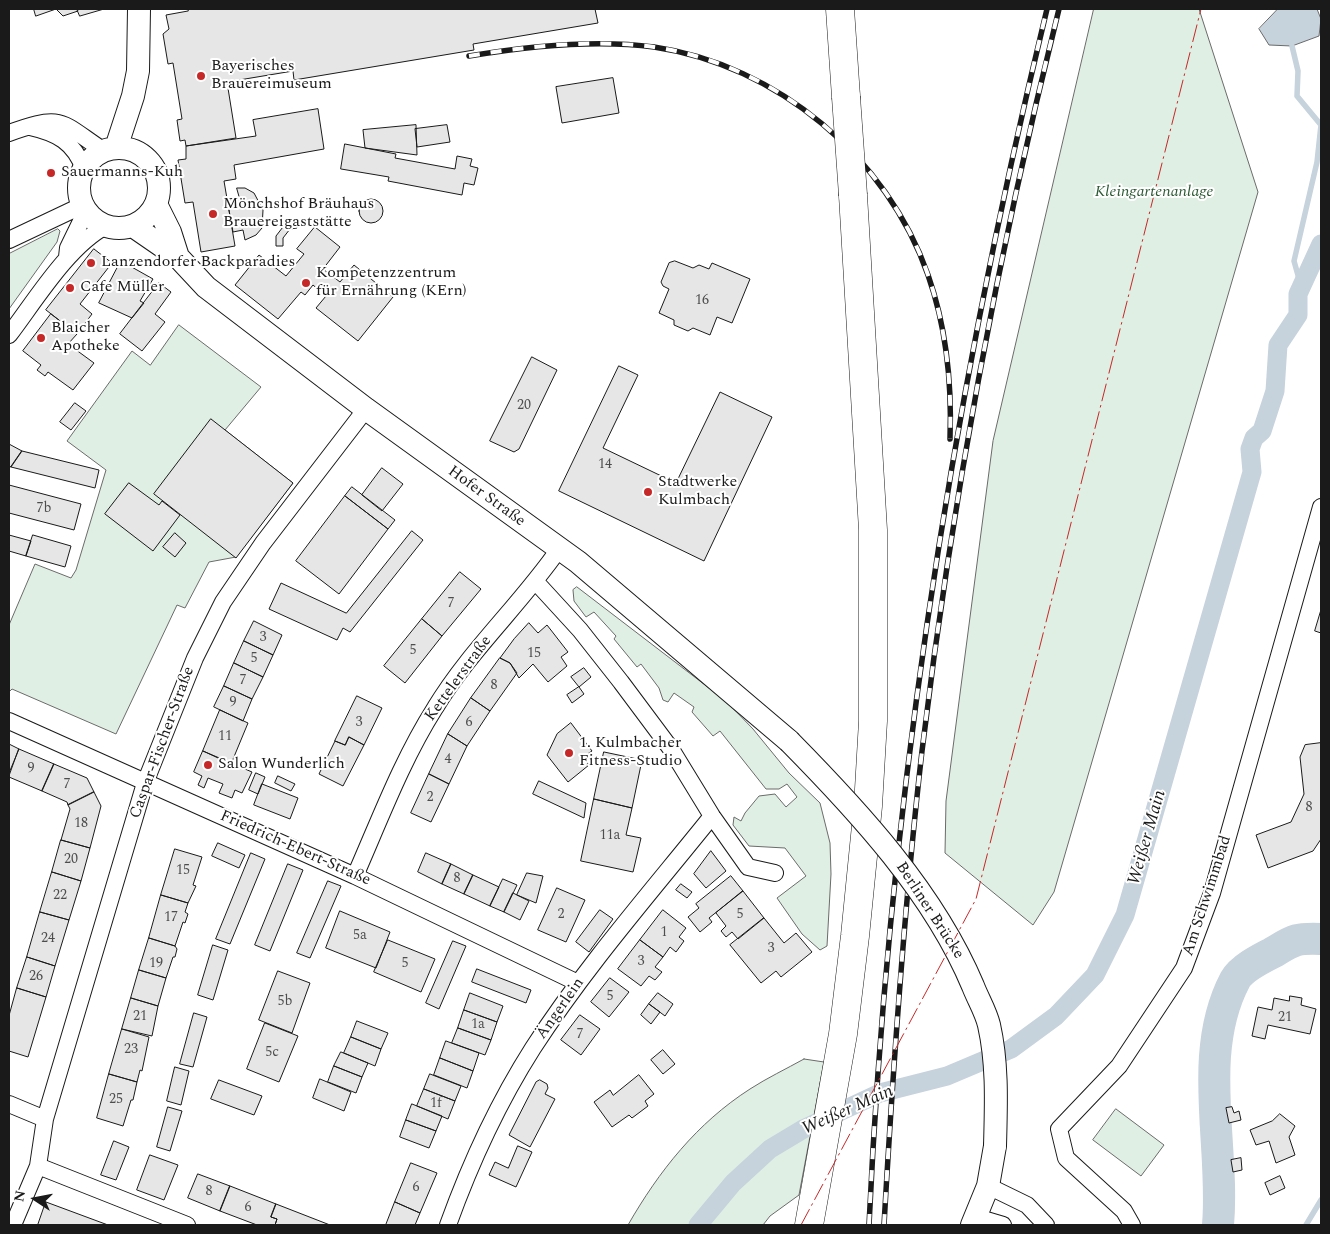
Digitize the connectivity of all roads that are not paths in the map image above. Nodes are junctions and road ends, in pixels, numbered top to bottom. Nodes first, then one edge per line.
1 (138, 9) edge
2 (840, 9) edge
3 (133, 96) junction
4 (30, 127) junction
5 (9, 133) edge
6 (110, 150) junction
7 (140, 154) junction
8 (84, 169) junction
9 (156, 204) junction
10 (85, 208) junction
11 (106, 226) junction
12 (133, 226) junction
13 (9, 240) edge
14 (67, 257) junction
15 (178, 258) junction
16 (9, 336) edge
17 (366, 409) junction
18 (1321, 508) edge
19 (559, 549) junction
20 (536, 582) junction
21 (9, 721) edge
22 (790, 741) joint
23 (145, 783) junction
24 (712, 816) junction
25 (775, 873) dead end
26 (355, 876) junction
27 (578, 983) junction
28 (9, 1104) edge
29 (45, 1119) junction
30 (38, 1166) junction
31 (988, 1186) junction
32 (810, 1217) edge
33 (974, 1221) edge
34 (14, 1225) edge
35 (187, 1225) edge
36 (448, 1225) edge
37 (1003, 1225) edge
38 (1046, 1225) edge
39 (1132, 1225) edge

1 - 3 street
2 - 32 highway, bridge
3 - 6 street
3 - 7 street
4 - 5 street
4 - 6 street
4 - 8 street
6 - 7 street
6 - 8 street
7 - 9 street
8 - 10 street
9 - 12 street
9 - 15 street, Hofer Straße
10 - 11 street
10 - 13 street
10 - 14 street
11 - 12 street
11 - 14 street
12 - 15 street, Hofer Straße
14 - 16 street
15 - 17 street, Hofer Straße
17 - 19 street, Hofer Straße
17 - 23 street, Caspar-Fischer-Straße
18 - 39 street, Am Schwimmbad
19 - 20 street, Kettelerstraße
19 - 22 street, Hofer Straße
20 - 24 street
20 - 26 street, Kettelerstraße
21 - 23 street, Friedrich-Ebert-Straße
22 - 31 street, Berliner Brücke, bridge
23 - 26 street, Friedrich-Ebert-Straße
23 - 29 street, Caspar-Fischer-Straße
24 - 25 street
24 - 27 street, Ängerlein
26 - 27 street, Friedrich-Ebert-Straße
27 - 36 street, Ängerlein
28 - 29 street
29 - 30 street, Caspar-Fischer-Straße
30 - 34 street, Caspar-Fischer-Straße
30 - 35 street
31 - 33 street, Berliner Brücke
31 - 38 street
33 - 37 street

